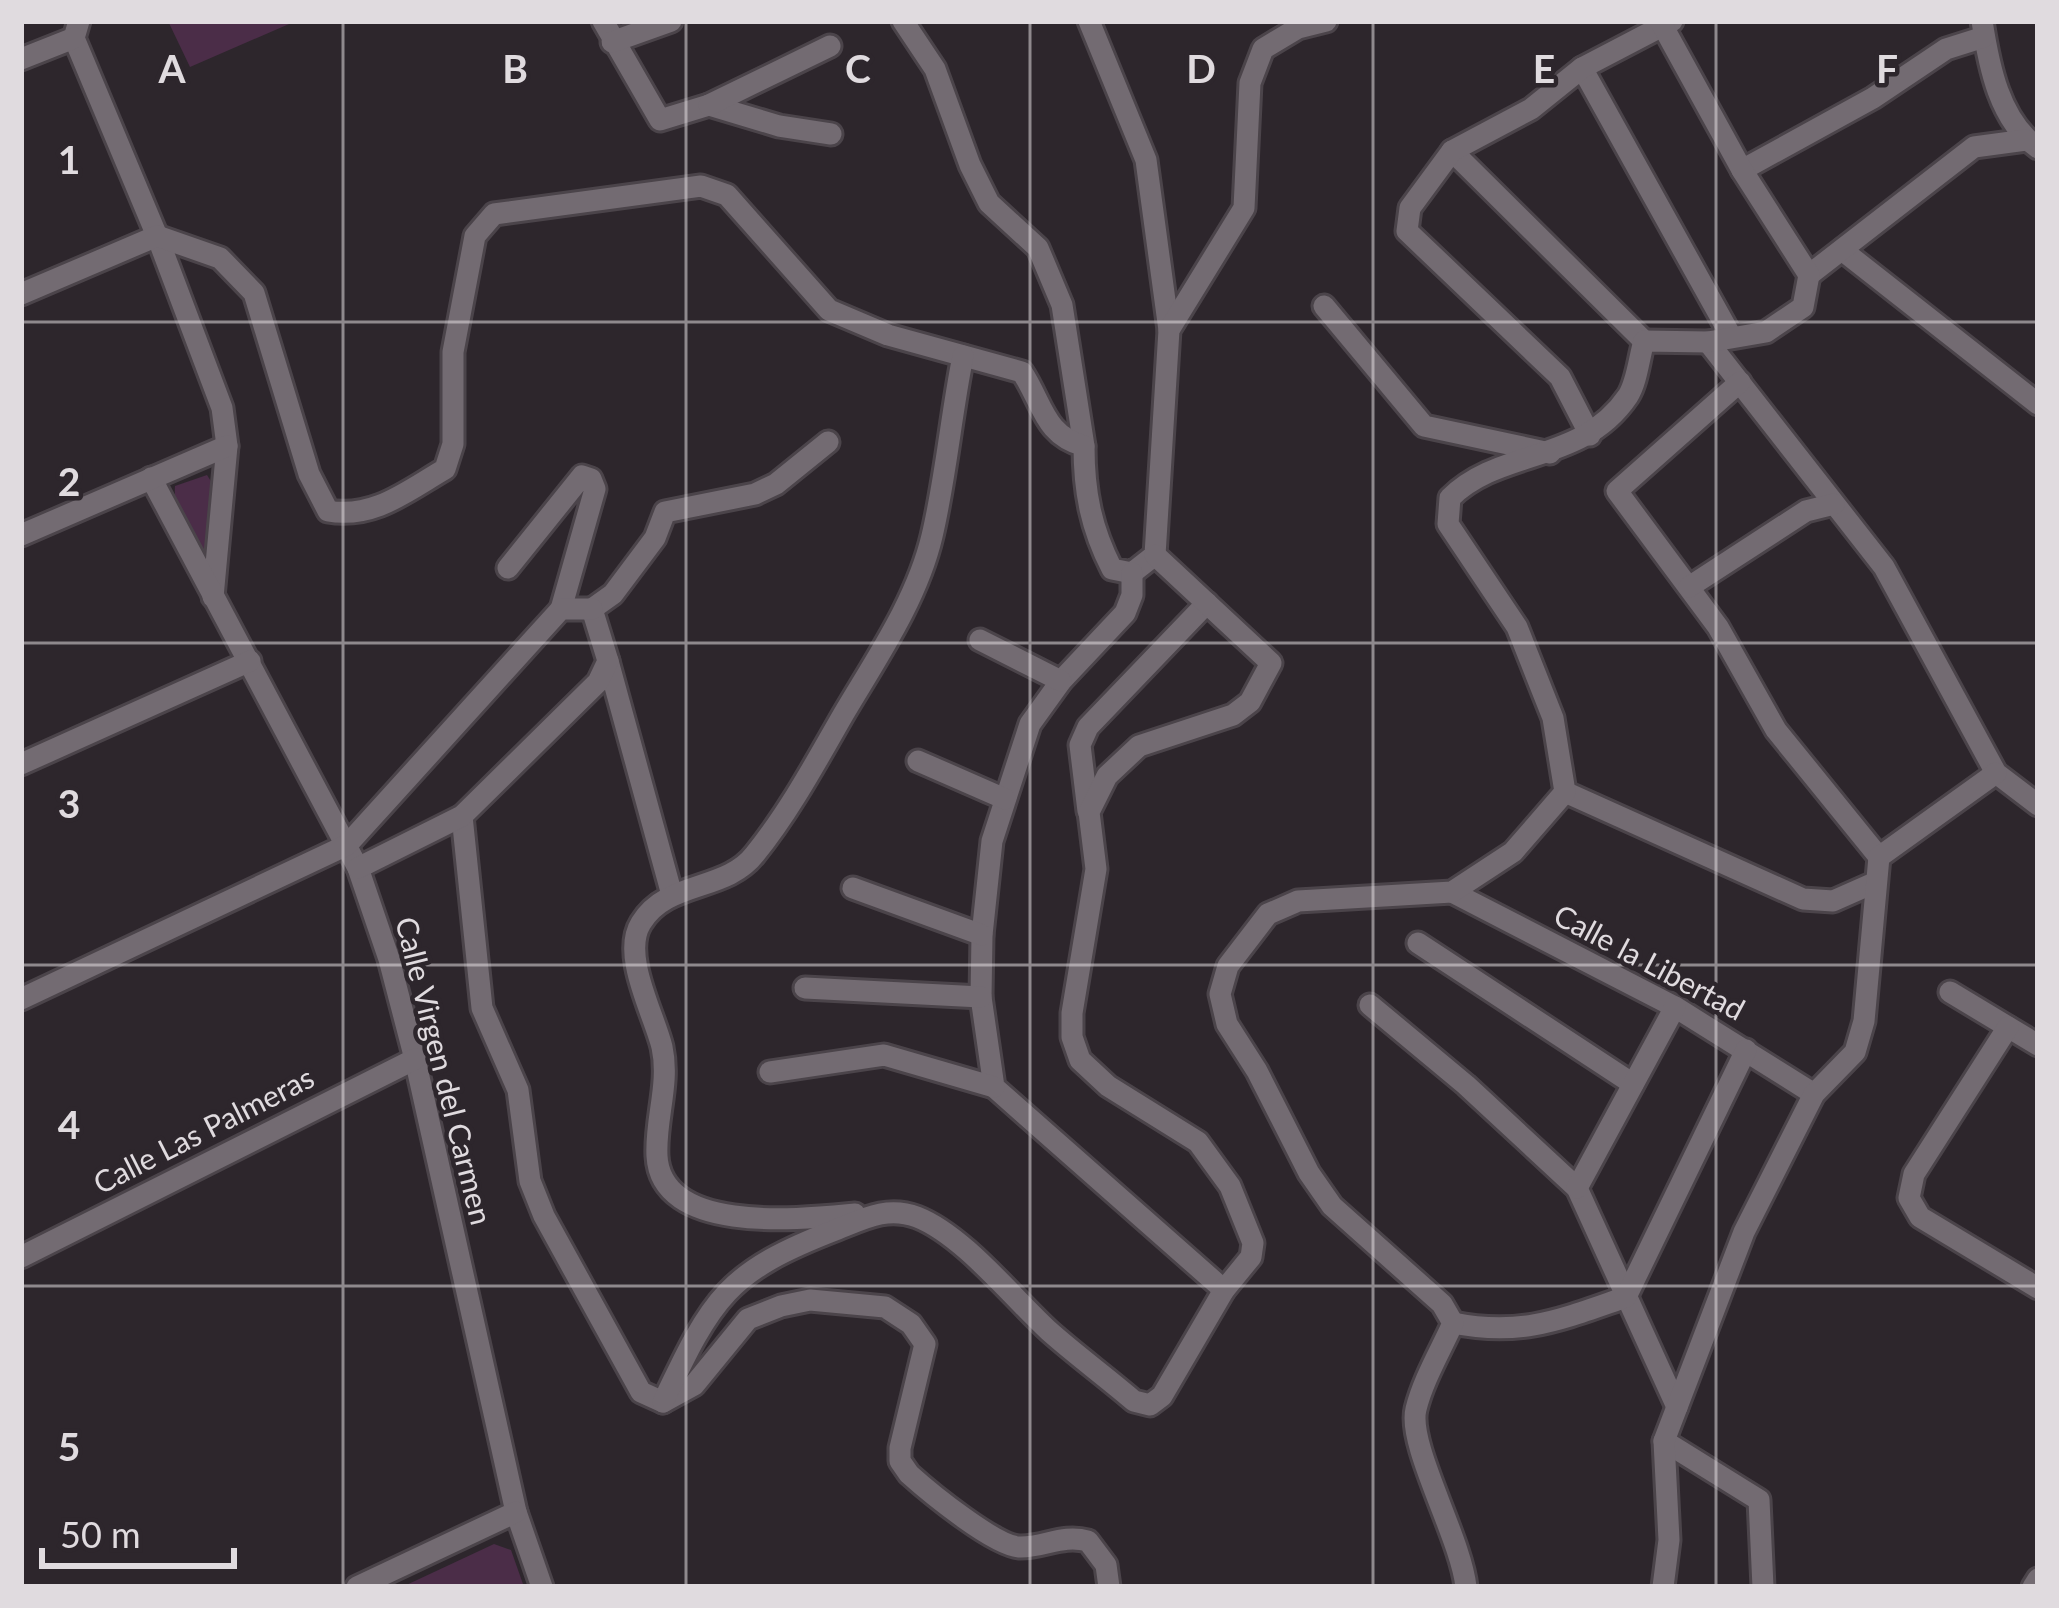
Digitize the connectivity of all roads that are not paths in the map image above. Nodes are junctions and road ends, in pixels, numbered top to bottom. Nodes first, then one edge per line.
1 (671, 21) edge
2 (903, 21) edge
3 (1089, 21) edge
4 (1326, 21) edge
5 (1665, 23) edge
6 (77, 29) edge
7 (1983, 29) edge
8 (608, 31) edge
9 (830, 46) dead end
10 (21, 59) edge
11 (1582, 68) junction
12 (709, 105) junction
13 (831, 134) dead end
14 (2032, 144) edge
15 (1452, 151) junction
16 (1742, 170) junction
17 (157, 236) junction
18 (1841, 250) junction
19 (1809, 275) junction
20 (21, 294) edge
21 (1324, 305) dead end
22 (1169, 331) junction
23 (1731, 336) junction
24 (1643, 341) junction
25 (1708, 342) junction
26 (963, 356) junction
27 (1739, 382) junction
28 (2038, 404) edge
29 (1590, 435) junction
30 (828, 442) dead end
31 (227, 446) junction
32 (1084, 446) junction
33 (1550, 453) junction
34 (151, 478) junction
35 (1834, 504) junction
36 (21, 535) edge
37 (1155, 555) junction
38 (508, 568) dead end
39 (1132, 573) junction
40 (1689, 587) junction
41 (213, 597) junction
42 (1207, 603) junction
43 (561, 609) junction
44 (592, 609) junction
45 (980, 640) dead end
46 (608, 661) junction
47 (250, 662) junction
48 (1061, 681) junction
49 (918, 761) dead end
50 (21, 764) edge
51 (1996, 773) junction
52 (1565, 792) junction
53 (1004, 799) junction
54 (2038, 805) edge
55 (1088, 812) junction
56 (462, 816) junction
57 (347, 845) junction
58 (1880, 857) junction
59 (358, 868) junction
60 (1876, 882) junction
61 (853, 888) dead end
62 (1452, 892) junction
63 (672, 895) junction
64 (982, 935) junction
65 (1418, 943) dead end
66 (805, 988) dead end
67 (1950, 992) dead end
68 (980, 997) junction
69 (21, 999) edge
70 (1370, 1005) dead end
71 (1675, 1007) junction
72 (2008, 1027) junction
73 (2038, 1045) edge
74 (1746, 1050) junction
75 (415, 1059) junction
76 (770, 1072) dead end
77 (1633, 1084) junction
78 (994, 1088) junction
79 (1814, 1094) junction
80 (1577, 1188) junction
81 (885, 1210) junction
82 (21, 1257) edge
83 (2038, 1288) edge
84 (1224, 1290) junction
85 (1626, 1297) junction
86 (1453, 1323) junction
87 (663, 1402) junction
88 (1677, 1407) junction
89 (1664, 1441) junction
90 (516, 1512) junction
91 (2038, 1579) edge
92 (1769, 1584) edge
93 (357, 1587) edge
94 (542, 1587) edge
95 (1109, 1587) edge
96 (1466, 1587) edge
97 (1663, 1587) edge
98 (2033, 1587) edge

1 - 8 street
2 - 32 street
3 - 22 street
4 - 22 street
5 - 11 street
5 - 16 street
6 - 10 street
6 - 17 street
7 - 14 street
7 - 16 street
8 - 12 street
9 - 12 street
11 - 15 street
11 - 23 street
12 - 13 street
14 - 18 street
15 - 24 street
15 - 29 street
16 - 19 street
17 - 20 street
17 - 26 street
17 - 31 street
18 - 19 street
18 - 28 street
19 - 23 street
21 - 33 street
22 - 37 street
23 - 25 street
24 - 25 street
24 - 29 street
25 - 27 street
26 - 32 street
26 - 63 street
27 - 35 street
27 - 40 street
29 - 33 street
30 - 44 street
31 - 34 street
31 - 41 street
32 - 39 street
33 - 52 street
34 - 36 street
34 - 41 street, Calle Virgen del Carmen
35 - 40 street
35 - 51 street
37 - 39 street
37 - 42 street
38 - 43 street
39 - 48 street
40 - 58 street
41 - 47 street, Calle Virgen del Carmen
42 - 55 street
42 - 55 street
43 - 44 street
43 - 57 street
44 - 46 street
45 - 48 street
46 - 56 street
46 - 63 street
47 - 50 street
47 - 57 street, Calle Virgen del Carmen
48 - 53 street
49 - 53 street
51 - 54 street
51 - 58 street
52 - 60 street
52 - 62 street
53 - 64 street
55 - 84 street
56 - 59 street
56 - 87 street
57 - 59 street, Calle Virgen del Carmen
57 - 69 street
58 - 60 street
59 - 75 street, Calle Virgen del Carmen
60 - 79 street
61 - 64 street
62 - 71 street, Calle la Libertad
62 - 86 street
63 - 81 street
64 - 68 street
65 - 77 street
66 - 68 street
67 - 72 street
68 - 78 street
70 - 80 street
71 - 74 street, Calle la Libertad
71 - 77 street
72 - 73 street
72 - 83 street
74 - 79 street, Calle la Libertad
74 - 85 street
75 - 82 street, Calle Las Palmeras
75 - 90 street, Calle Virgen del Carmen
76 - 78 street
77 - 80 street
78 - 84 street
79 - 88 street
80 - 85 street
81 - 84 street
81 - 87 street
85 - 86 street
85 - 88 street
86 - 96 street
87 - 95 street
88 - 89 street
89 - 92 street
89 - 97 street
90 - 93 street
90 - 94 street, Calle Virgen del Carmen
91 - 98 street

